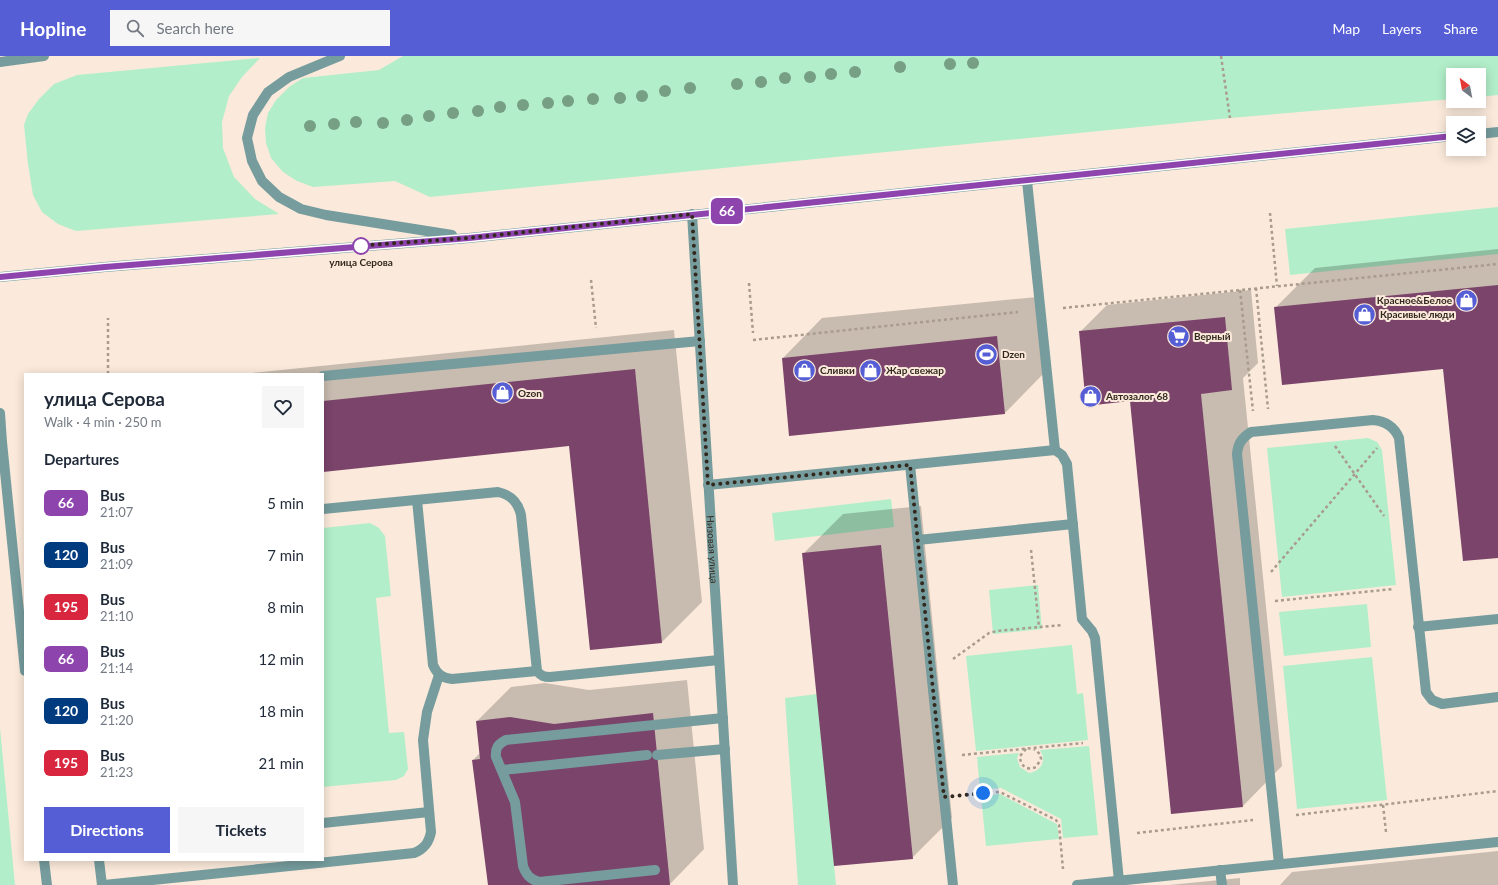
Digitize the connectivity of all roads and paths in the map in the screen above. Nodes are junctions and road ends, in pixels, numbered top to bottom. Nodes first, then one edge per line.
1 (44, 56) edge
2 (340, 56) edge
3 (1222, 56) edge
4 (0, 62) edge
5 (1230, 118) dead end
6 (1498, 132) edge
7 (1486, 133) edge
8 (1446, 137) edge
9 (1027, 181) junction
10 (1270, 213) dead end
11 (692, 214) junction
12 (469, 238) junction
13 (1498, 264) edge
14 (0, 277) edge
15 (591, 280) dead end
16 (749, 283) dead end
17 (1277, 286) junction
18 (1256, 288) junction
19 (1240, 290) junction
20 (1040, 310) junction
21 (108, 318) dead end
22 (753, 333) dead end
23 (753, 340) dead end
24 (700, 341) junction
25 (598, 350) junction
26 (108, 373) edge
27 (324, 376) edge
28 (0, 413) edge
29 (1322, 426) junction
30 (1394, 429) junction
31 (1271, 431) junction
32 (1255, 432) junction
33 (1054, 450) junction
34 (910, 465) junction
35 (1355, 474) junction
36 (708, 485) junction
37 (417, 500) junction
38 (324, 509) edge
39 (1385, 518) dead end
40 (1073, 524) junction
41 (1029, 528) junction
42 (918, 540) junction
43 (1414, 587) junction
44 (1252, 599) junction
45 (1498, 619) edge
46 (1084, 622) junction
47 (1039, 627) junction
48 (1418, 627) junction
49 (719, 660) junction
50 (24, 661) edge
51 (537, 671) junction
52 (931, 674) junction
53 (439, 675) junction
54 (1498, 697) edge
55 (723, 718) junction
56 (1105, 741) junction
57 (1032, 748) junction
58 (725, 749) junction
59 (1026, 749) junction
60 (940, 758) junction
61 (502, 770) junction
62 (1498, 791) edge
63 (944, 797) junction
64 (1384, 804) junction
65 (429, 812) junction
66 (1274, 818) junction
67 (324, 823) edge
68 (1114, 836) junction
69 (1498, 842) edge
70 (1388, 853) junction
71 (44, 861) edge
72 (99, 861) edge
73 (321, 861) edge
74 (324, 861) edge
75 (298, 863) edge
76 (1279, 864) junction
77 (655, 870) dead end
78 (1064, 870) dead end
79 (1220, 870) junction
80 (1119, 881) junction
81 (47, 885) edge
82 (103, 885) edge
83 (733, 885) edge
84 (953, 885) edge
85 (1077, 885) edge
86 (1222, 885) edge

1 - 4 street
2 - 12 street
3 - 5 path
6 - 7 street
8 - 9 street
9 - 11 street
9 - 20 street
10 - 17 path
11 - 12 street
11 - 24 street, Низовая улица
12 - 14 street
13 - 17 path
15 - 25 path
16 - 22 path
17 - 18 path
18 - 19 path
18 - 31 path
19 - 20 path
19 - 32 path
20 - 23 path
20 - 33 street
21 - 26 path
24 - 25 street
24 - 36 street, Низовая улица
25 - 27 street
28 - 50 street
29 - 30 street
29 - 31 street
29 - 35 path
30 - 35 path
30 - 43 street
31 - 32 street
32 - 44 street
33 - 34 street
33 - 40 street
34 - 36 street
34 - 42 street
35 - 39 path
35 - 44 path
36 - 49 street, Низовая улица
37 - 38 street
37 - 51 street
37 - 53 street
40 - 41 street
40 - 46 street
41 - 42 street
41 - 47 path
42 - 52 street
43 - 44 path
43 - 48 street
44 - 66 street
45 - 48 street
46 - 47 path
46 - 56 street
47 - 52 path
48 - 54 street
49 - 51 street
49 - 55 street, Низовая улица
51 - 53 street
52 - 60 street
53 - 65 street
55 - 58 street, Низовая улица
55 - 61 street
56 - 57 path
56 - 68 street
57 - 59 path
57 - 59 path
58 - 61 street
58 - 83 street, Низовая улица
59 - 60 path
60 - 63 street
61 - 77 street
62 - 64 path
63 - 78 path
63 - 84 street
64 - 66 path
64 - 70 path
65 - 67 street
65 - 74 street
66 - 68 path
66 - 76 street
68 - 80 street
69 - 70 street
70 - 76 street
71 - 81 street
72 - 82 street
73 - 75 street
75 - 82 street
76 - 79 street
79 - 80 street
79 - 86 street
80 - 85 street

